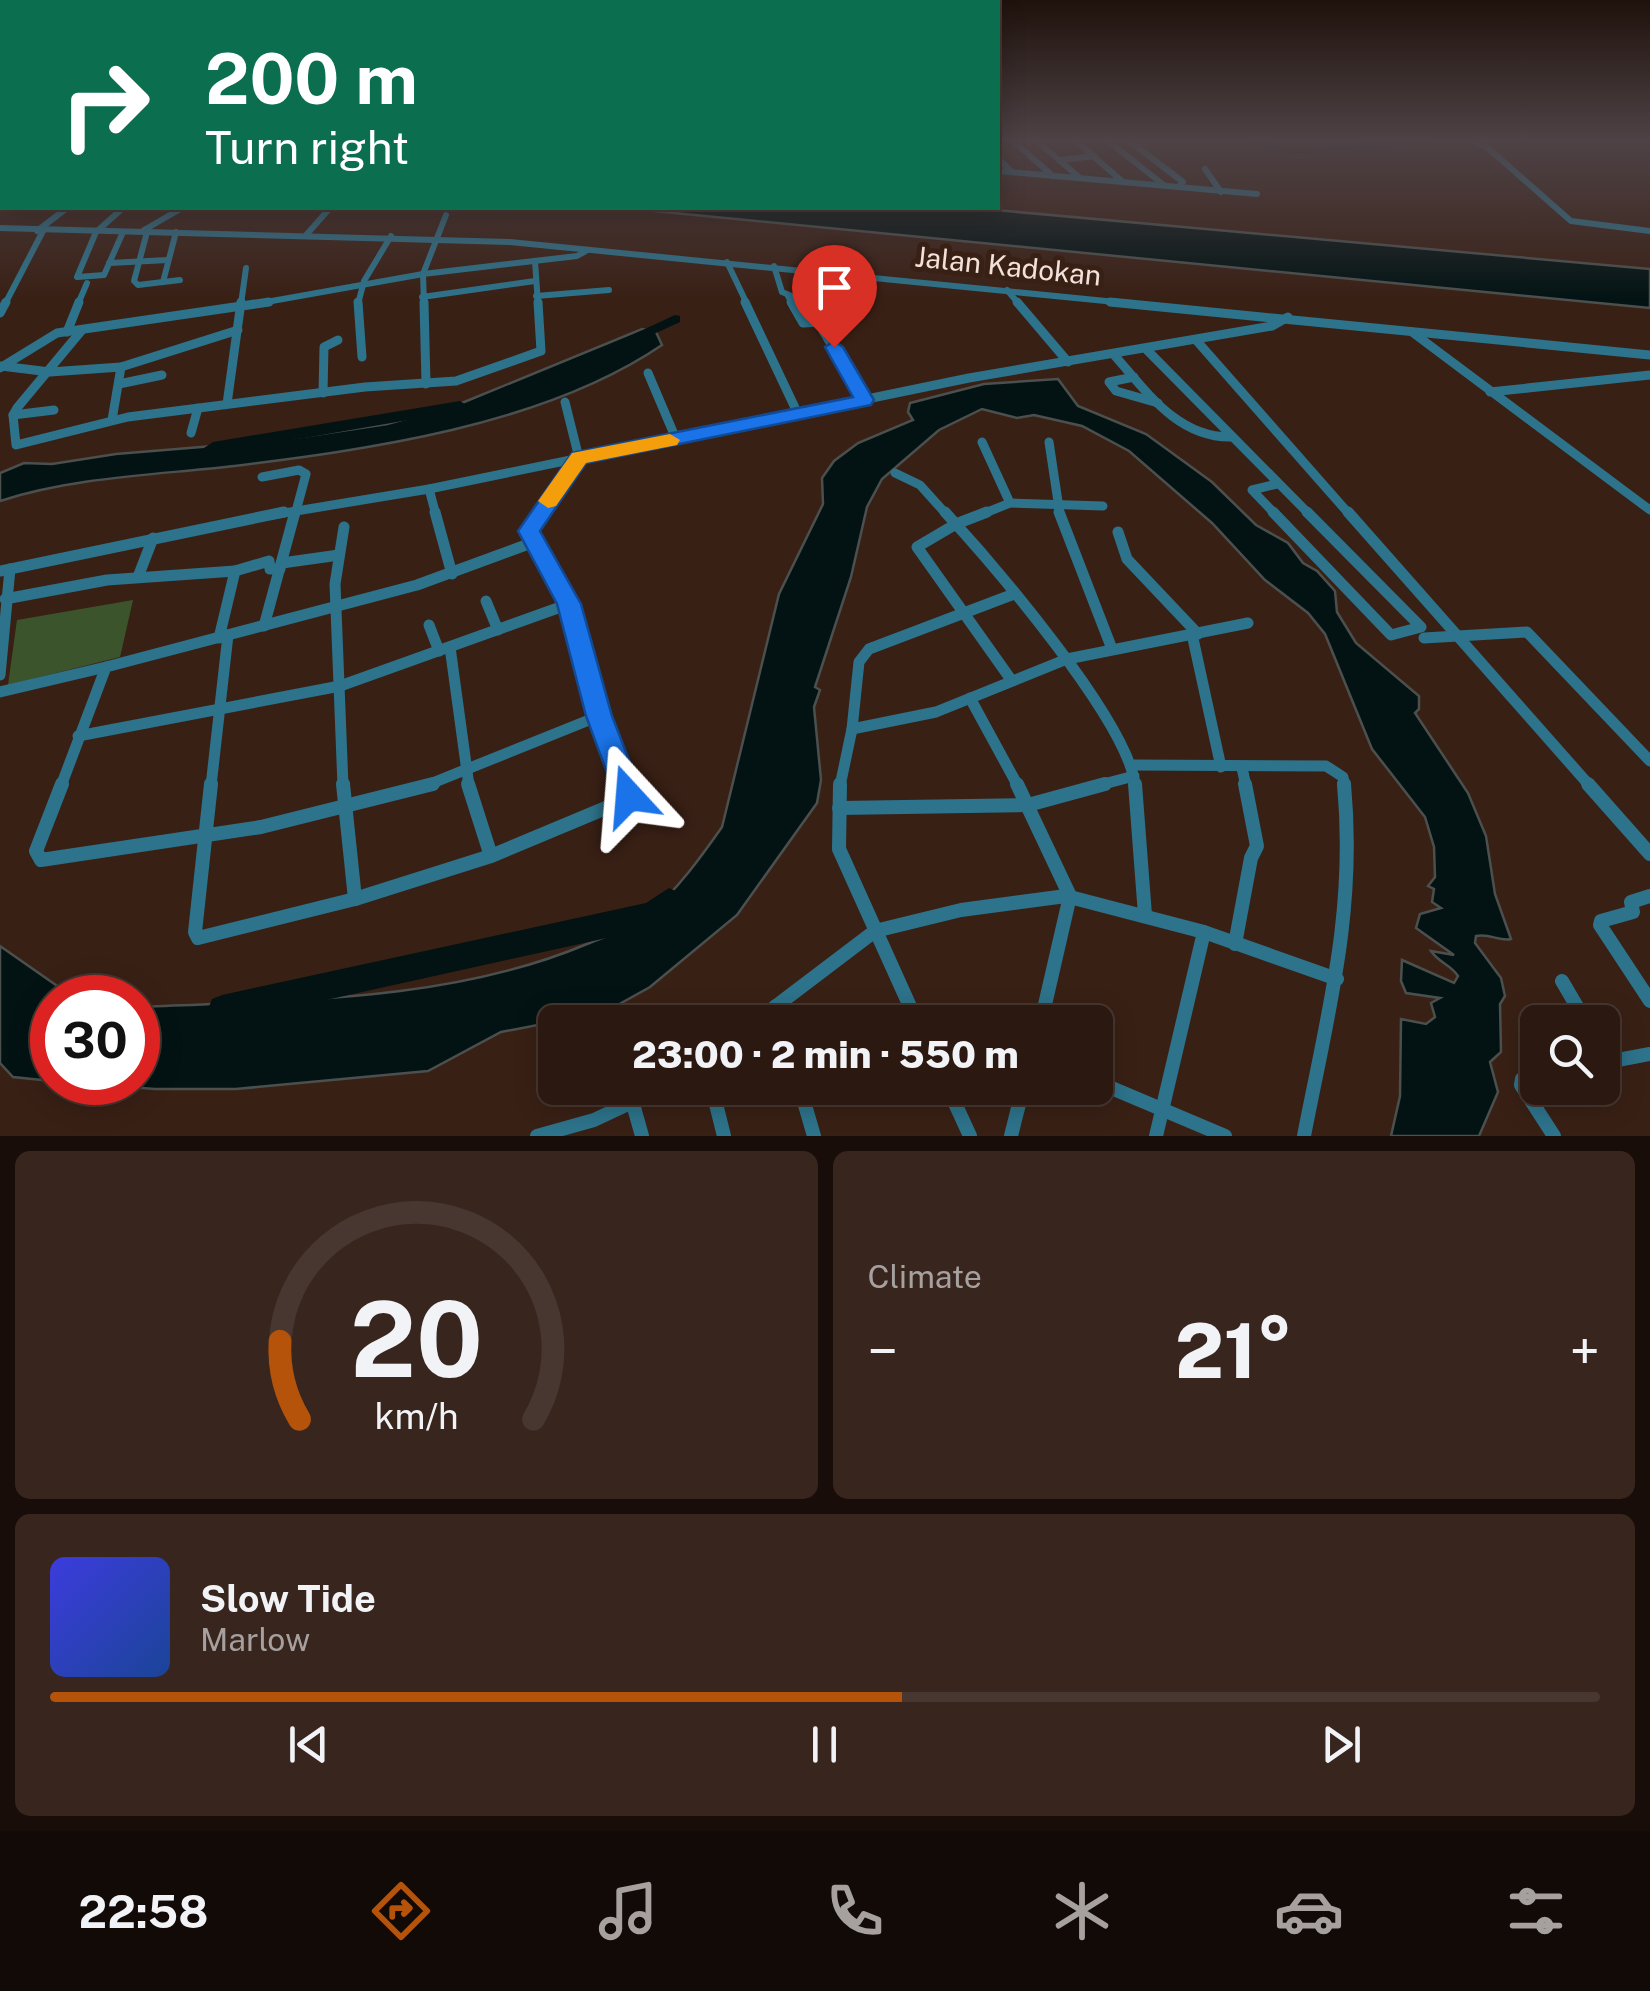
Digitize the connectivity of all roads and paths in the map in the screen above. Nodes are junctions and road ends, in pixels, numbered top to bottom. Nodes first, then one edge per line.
1 (1240, 193) edge
2 (1538, 193) edge
3 (1257, 194) dead end
4 (65, 210) edge
5 (121, 210) edge
6 (179, 210) edge
7 (328, 210) edge
8 (446, 214) dead end
9 (0, 228) edge
10 (40, 231) junction
11 (1650, 231) edge
12 (96, 232) junction
13 (123, 232) junction
14 (144, 232) junction
15 (176, 232) junction
16 (308, 234) junction
17 (391, 236) junction
18 (434, 237) junction
19 (588, 250) junction
20 (624, 253) junction
21 (168, 260) junction
22 (535, 261) junction
23 (139, 262) junction
24 (727, 262) junction
25 (108, 264) junction
26 (774, 266) junction
27 (246, 268) dead end
28 (621, 268) dead end
29 (422, 274) junction
30 (180, 280) dead end
31 (535, 281) junction
32 (163, 282) junction
33 (87, 283) dead end
34 (360, 285) junction
35 (1006, 289) junction
36 (609, 290) dead end
37 (783, 292) junction
38 (536, 296) junction
39 (422, 297) junction
40 (241, 306) junction
41 (0, 313) edge
42 (1288, 316) junction
43 (820, 322) junction
44 (82, 330) junction
45 (238, 330) junction
46 (68, 332) junction
47 (1412, 332) junction
48 (338, 340) dead end
49 (1196, 340) junction
50 (1146, 350) junction
51 (1650, 355) edge
52 (1115, 356) junction
53 (362, 358) dead end
54 (1068, 362) junction
55 (1, 367) edge
56 (121, 367) junction
57 (50, 372) junction
58 (648, 374) dead end
59 (1650, 374) edge
60 (162, 375) dead end
61 (1134, 377) junction
62 (118, 384) junction
63 (426, 384) junction
64 (323, 392) junction
65 (1490, 392) junction
66 (864, 400) junction
67 (565, 402) dead end
68 (1159, 403) junction
69 (228, 404) junction
70 (198, 408) junction
71 (54, 410) dead end
72 (798, 414) junction
73 (13, 415) junction
74 (112, 420) junction
75 (192, 434) dead end
76 (1231, 437) junction
77 (676, 439) junction
78 (982, 442) dead end
79 (1049, 442) dead end
80 (579, 458) junction
81 (895, 473) dead end
82 (262, 477) dead end
83 (1277, 484) junction
84 (429, 489) junction
85 (1010, 503) junction
86 (1058, 505) junction
87 (1103, 506) dead end
88 (299, 509) junction
89 (1650, 510) edge
90 (956, 524) junction
91 (344, 527) dead end
92 (1118, 532) dead end
93 (153, 538) junction
94 (534, 542) junction
95 (338, 554) junction
96 (281, 566) junction
97 (5, 570) edge
98 (235, 571) junction
99 (452, 574) junction
100 (138, 577) junction
101 (1014, 594) junction
102 (5, 598) junction
103 (486, 601) dead end
104 (569, 604) junction
105 (336, 608) junction
106 (967, 613) junction
107 (1248, 623) dead end
108 (429, 625) dead end
109 (264, 626) junction
110 (498, 630) junction
111 (1195, 634) junction
112 (1453, 634) junction
113 (224, 636) junction
114 (1424, 638) dead end
115 (445, 649) junction
116 (1112, 649) junction
117 (1068, 659) junction
118 (106, 667) junction
119 (0, 674) edge
120 (1012, 681) junction
121 (340, 686) junction
122 (0, 692) edge
123 (970, 698) junction
124 (221, 710) junction
125 (599, 716) junction
126 (852, 729) junction
127 (78, 736) junction
128 (1650, 761) edge
129 (1220, 767) junction
130 (1242, 768) junction
131 (1133, 771) junction
132 (464, 773) junction
133 (1028, 805) junction
134 (839, 808) junction
135 (344, 809) junction
136 (206, 837) junction
137 (1650, 854) edge
138 (491, 856) junction
139 (1070, 896) junction
140 (1650, 896) edge
141 (355, 899) junction
142 (1145, 915) junction
143 (875, 931) junction
144 (1204, 932) junction
145 (1235, 944) junction
146 (1337, 979) junction
147 (1562, 981) dead end
148 (1650, 1001) edge
149 (777, 1005) edge
150 (910, 1005) edge
151 (1044, 1005) edge
152 (1576, 1005) edge
153 (1650, 1054) edge
154 (1620, 1057) edge
155 (1113, 1088) edge
156 (631, 1105) edge
157 (634, 1105) edge
158 (716, 1105) edge
159 (805, 1105) edge
160 (956, 1105) edge
161 (1019, 1105) edge
162 (1534, 1105) edge
163 (1162, 1110) junction
164 (537, 1136) edge
165 (642, 1136) edge
166 (724, 1136) edge
167 (814, 1136) edge
168 (970, 1136) edge
169 (1012, 1136) edge
170 (1156, 1136) edge
171 (1225, 1136) edge
172 (1304, 1136) edge
173 (1554, 1136) edge

1 - 3 street
2 - 11 street
4 - 10 street
5 - 12 street
6 - 14 street
7 - 16 street
8 - 18 street
9 - 10 street, Jalan Kadokan
10 - 12 street, Jalan Kadokan
10 - 41 street
12 - 13 street, Jalan Kadokan
12 - 25 street
13 - 14 street, Jalan Kadokan
13 - 25 street
14 - 15 street, Jalan Kadokan
14 - 23 street
15 - 16 street, Jalan Kadokan
15 - 21 street
16 - 17 street, Jalan Kadokan
17 - 18 street, Jalan Kadokan
17 - 34 street
18 - 19 street, Jalan Kadokan
18 - 29 street
19 - 20 street, Jalan Kadokan
19 - 22 street
20 - 24 street, Jalan Kadokan
20 - 28 street
21 - 23 street
21 - 32 street
22 - 29 street
22 - 31 street
23 - 25 street
23 - 32 street
24 - 26 street, Jalan Kadokan
24 - 72 street
26 - 35 street, Jalan Kadokan
26 - 37 street
27 - 40 street
29 - 34 street
29 - 39 street
30 - 32 street
31 - 38 street
31 - 39 street
33 - 46 street
34 - 40 street
34 - 53 street
35 - 42 street, Jalan Kadokan
35 - 54 street
36 - 38 street
37 - 43 street
37 - 43 street
38 - 63 street
39 - 63 street
40 - 44 street
40 - 45 street
42 - 47 street, Jalan Kadokan
42 - 49 street
43 - 66 street
44 - 46 street
44 - 57 street
45 - 56 street
45 - 69 street
46 - 55 street
47 - 51 street, Jalan Kadokan
47 - 65 street
48 - 64 street
49 - 50 street
49 - 112 street
50 - 52 street
50 - 76 street
52 - 54 street
52 - 61 street
54 - 66 street
55 - 57 street
56 - 57 street
56 - 62 street
57 - 73 street
58 - 77 street
59 - 65 street
60 - 62 street
61 - 68 street
61 - 68 street
62 - 74 street
63 - 64 street
64 - 69 street
65 - 89 street
66 - 72 street
67 - 80 street
68 - 76 street
69 - 70 street
70 - 74 street
70 - 75 street
71 - 73 street
72 - 77 street
73 - 74 street
76 - 83 street
77 - 80 street
78 - 85 street
79 - 86 street
80 - 84 street
80 - 94 street
81 - 90 street
82 - 88 street
83 - 83 street
84 - 88 street
84 - 99 street
85 - 86 street
85 - 90 street
86 - 87 street
86 - 116 street
88 - 93 street
88 - 96 street
90 - 101 street
90 - 106 street
91 - 95 street
92 - 111 street
93 - 97 street
93 - 100 street
94 - 99 street
94 - 104 street
95 - 96 street
95 - 105 street
96 - 98 street
96 - 109 street
97 - 102 street
98 - 100 street
98 - 113 street
99 - 105 street
100 - 102 street
101 - 106 street
101 - 117 street
102 - 119 street
103 - 110 street
104 - 110 street
104 - 125 street
105 - 109 street
105 - 121 street
106 - 120 street
106 - 126 street
107 - 111 street
108 - 115 street
109 - 113 street
110 - 115 street
111 - 116 street
111 - 129 street
112 - 114 street
112 - 128 street
112 - 137 street
113 - 118 street
113 - 124 street
115 - 121 street
115 - 132 street
116 - 117 street
117 - 120 street
117 - 131 street
118 - 122 street
118 - 127 street
120 - 123 street
121 - 124 street
121 - 135 street
123 - 126 street
123 - 133 street
124 - 127 street
124 - 136 street
125 - 132 street
125 - 138 street
126 - 134 street
127 - 136 street
129 - 130 street
129 - 131 street
130 - 145 street
130 - 146 street
131 - 133 street
131 - 142 street
132 - 135 street
132 - 138 street
133 - 134 street
133 - 139 street
134 - 143 street
135 - 136 street
135 - 141 street
136 - 141 street
138 - 141 street
139 - 142 street
139 - 143 street
139 - 151 street
140 - 148 street
142 - 144 street
143 - 149 street
143 - 150 street
144 - 145 street
144 - 163 street
145 - 146 street
146 - 172 street
147 - 152 street
153 - 154 street
155 - 163 street
156 - 164 street
157 - 165 street
158 - 166 street
159 - 167 street
160 - 168 street
161 - 169 street
162 - 173 street
163 - 170 street
163 - 171 street

